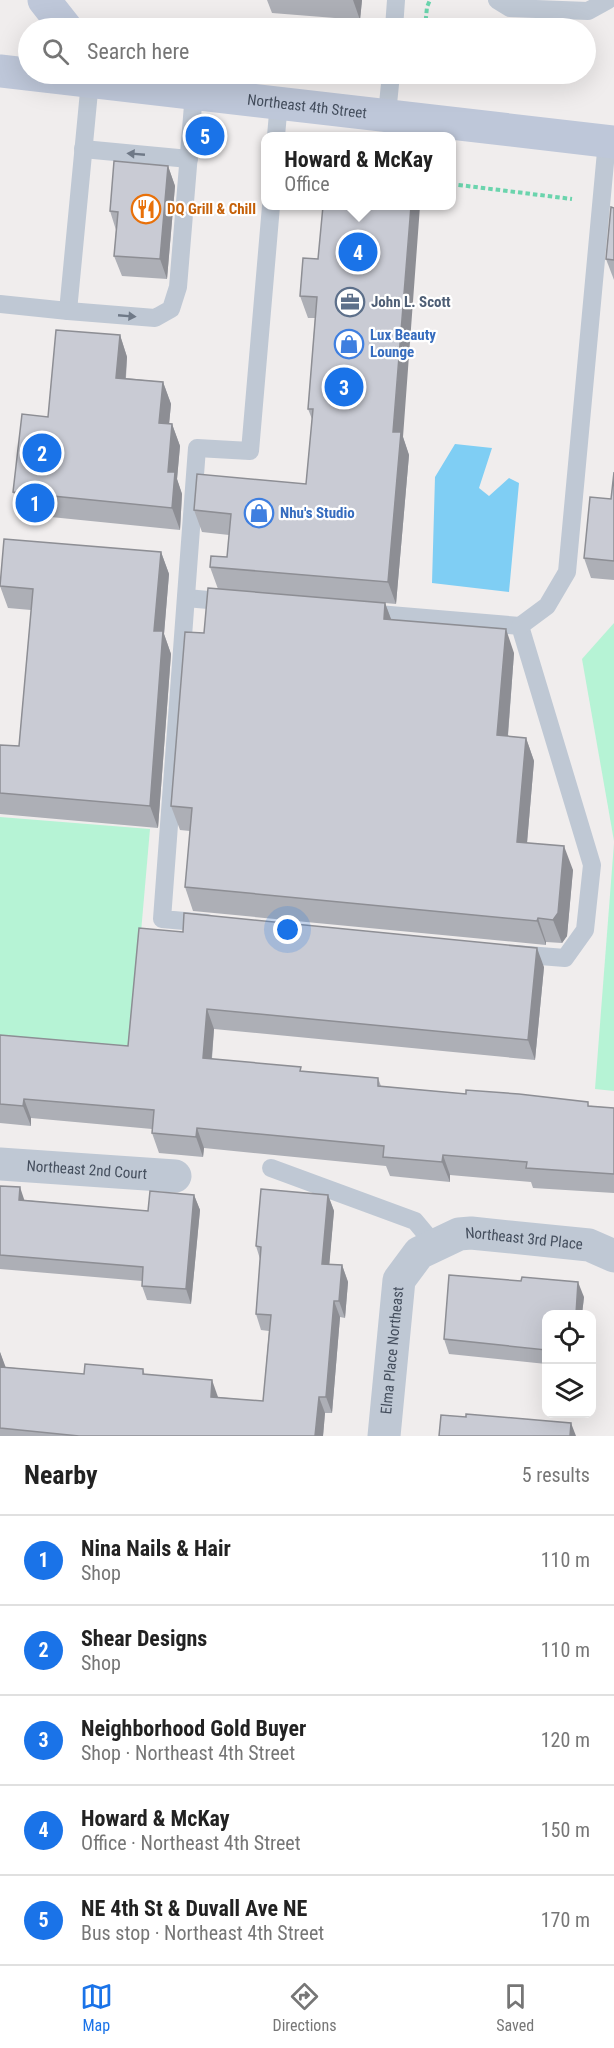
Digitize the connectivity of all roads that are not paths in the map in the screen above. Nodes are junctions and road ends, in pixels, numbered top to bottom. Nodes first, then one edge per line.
1 (44, 0) edge
2 (396, 0) edge
3 (497, 0) edge
4 (608, 0) edge
5 (58, 18) edge
6 (395, 18) edge
7 (0, 71) edge
8 (18, 72) edge
9 (96, 84) edge
10 (132, 84) edge
11 (390, 84) edge
12 (194, 93) junction
13 (279, 102) junction
14 (387, 114) junction
15 (276, 132) edge
16 (611, 141) edge
17 (83, 150) junction
18 (189, 159) junction
19 (271, 210) edge
20 (0, 304) edge
21 (68, 311) junction
22 (186, 598) junction
23 (246, 603) edge
24 (353, 612) edge
25 (520, 626) junction
26 (222, 925) edge
27 (494, 951) edge
28 (0, 1164) edge
29 (272, 1168) dead end
30 (175, 1176) dead end
31 (435, 1245) junction
32 (614, 1256) edge
33 (384, 1436) edge

1 - 5 main road
2 - 6 lane
3 - 4 lane
7 - 8 main road, Northeast 4th Street
9 - 17 lane
10 - 12 main road, Northeast 4th Street
11 - 14 lane
12 - 13 main road, Northeast 4th Street
12 - 18 lane
13 - 14 main road, Northeast 4th Street
13 - 15 lane
14 - 16 main road, Northeast 4th Street
16 - 25 lane
18 -> 17 lane
17 - 21 lane
21 -> 18 lane
19 - 22 lane
20 - 21 lane
22 - 23 lane
22 - 26 lane
24 - 25 lane
25 - 27 lane
28 - 30 street, Northeast 2nd Court
29 - 31 lane
31 - 32 street, Northeast 3rd Place
31 - 33 street, Elma Place Northeast

